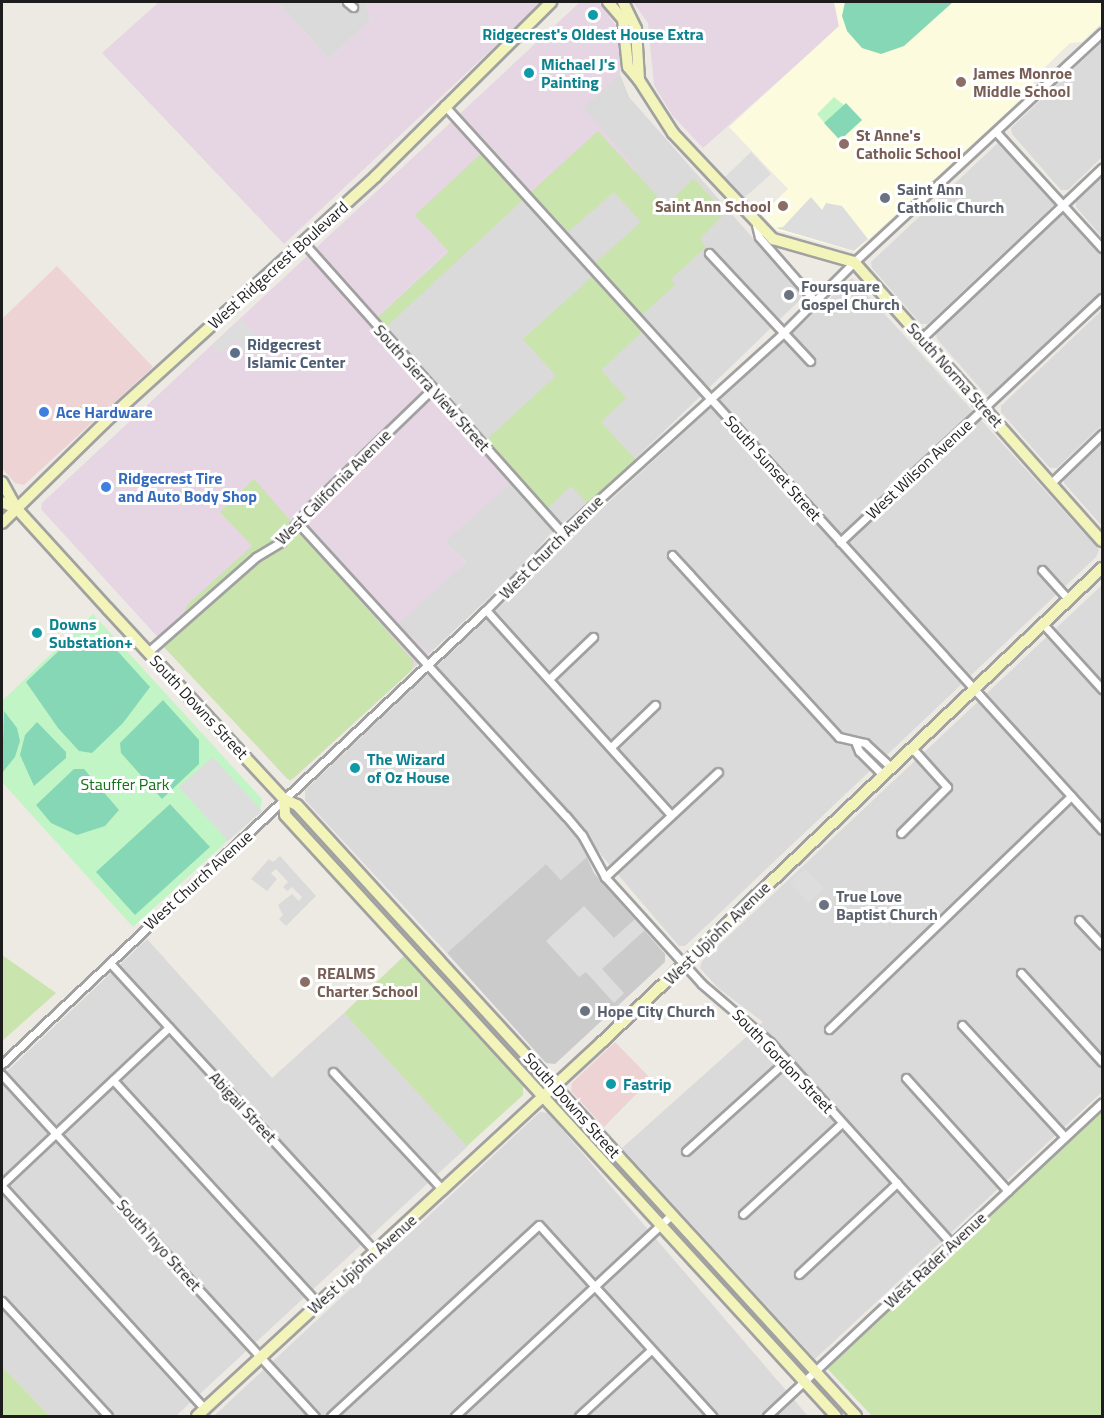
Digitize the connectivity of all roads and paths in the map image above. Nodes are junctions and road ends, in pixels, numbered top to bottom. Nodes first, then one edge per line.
1 (551, 2) edge
2 (608, 2) edge
3 (623, 2) edge
4 (1102, 32) edge
5 (639, 80) junction
6 (444, 105) junction
7 (996, 132) junction
8 (1102, 168) edge
9 (1063, 204) junction
10 (756, 225) junction
11 (303, 242) junction
12 (1102, 248) edge
13 (709, 253) dead end
14 (854, 262) junction
15 (1102, 298) edge
16 (815, 301) junction
17 (782, 334) junction
18 (922, 338) junction
19 (810, 361) dead end
20 (434, 388) junction
21 (709, 397) junction
22 (984, 408) junction
23 (1102, 435) edge
24 (2, 482) edge
25 (1051, 483) junction
26 (2, 502) edge
27 (17, 509) junction
28 (298, 523) junction
29 (2, 524) edge
30 (562, 533) junction
31 (1102, 541) edge
32 (840, 542) junction
33 (672, 555) dead end
34 (1102, 568) edge
35 (1042, 570) dead end
36 (1069, 600) junction
37 (486, 610) junction
38 (1043, 624) junction
39 (593, 637) dead end
40 (148, 652) junction
41 (426, 664) junction
42 (549, 680) junction
43 (974, 689) junction
44 (1102, 689) edge
45 (656, 705) dead end
46 (856, 744) junction
47 (610, 747) junction
48 (912, 748) junction
49 (887, 771) junction
50 (718, 772) dead end
51 (1071, 796) junction
52 (284, 799) junction
53 (671, 814) junction
54 (1102, 830) edge
55 (901, 833) dead end
56 (605, 878) junction
57 (1079, 920) dead end
58 (1102, 945) edge
59 (110, 963) junction
60 (685, 965) junction
61 (1021, 973) dead end
62 (962, 1025) dead end
63 (170, 1027) junction
64 (829, 1029) dead end
65 (786, 1060) junction
66 (1102, 1062) edge
67 (2, 1064) edge
68 (333, 1072) dead end
69 (2, 1075) edge
70 (906, 1078) dead end
71 (113, 1080) junction
72 (554, 1085) junction
73 (542, 1095) junction
74 (1102, 1102) edge
75 (842, 1123) junction
76 (56, 1133) junction
77 (1065, 1137) junction
78 (686, 1151) dead end
79 (897, 1184) junction
80 (2, 1185) edge
81 (443, 1190) junction
82 (1008, 1191) junction
83 (743, 1214) dead end
84 (671, 1215) junction
85 (660, 1224) junction
86 (951, 1243) junction
87 (376, 1252) junction
88 (799, 1274) dead end
89 (596, 1285) junction
90 (2, 1301) edge
91 (318, 1304) junction
92 (651, 1350) junction
93 (262, 1357) junction
94 (816, 1373) junction
95 (805, 1383) junction
96 (201, 1413) edge
97 (708, 1415) edge
98 (108, 1416) edge
99 (315, 1416) edge
100 (331, 1416) edge
101 (455, 1416) edge
102 (579, 1416) edge
103 (767, 1416) edge
104 (836, 1416) edge
105 (856, 1416) edge

1 - 6 main road, West Ridgecrest Boulevard
2 - 5 main road
3 - 5 main road
4 - 7 street, West Church Avenue
5 - 10 main road
6 - 11 main road, West Ridgecrest Boulevard
6 - 21 street, South Sunset Street
7 - 9 street
7 - 14 street, West Church Avenue
8 - 9 street
9 - 12 street
9 - 18 street
10 - 14 main road
10 - 16 street
11 - 20 street, South Sierra View Street
11 - 27 main road, West Ridgecrest Boulevard
13 - 17 street
14 - 16 street, West Church Avenue
14 - 18 main road, South Norma Street
15 - 22 street, West Wilson Avenue
16 - 17 street, West Church Avenue
17 - 19 street
17 - 21 street, West Church Avenue
18 - 22 main road, South Norma Street
20 - 28 street, West California Avenue
20 - 30 street, South Sierra View Street
21 - 30 street, West Church Avenue
21 - 32 street, South Sunset Street
22 - 25 main road, South Norma Street
22 - 32 street, West Wilson Avenue
23 - 25 street
24 - 27 main road
25 - 31 main road, South Norma Street
26 - 27 main road
27 - 29 main road, West Ridgecrest Boulevard
27 - 40 main road, South Downs Street
28 - 40 street, West California Avenue
28 - 41 street, South Gordon Street
30 - 37 street, West Church Avenue
32 - 43 street, South Sunset Street
33 - 46 street
34 - 36 main road, West Upjohn Avenue
35 - 36 street
36 - 38 main road, West Upjohn Avenue
37 - 41 street, West Church Avenue
37 - 42 street
38 - 43 main road, West Upjohn Avenue
38 - 44 street
39 - 42 street
40 - 52 main road, South Downs Street
41 - 52 street, West Church Avenue
41 - 56 street, South Gordon Street
42 - 47 street
43 - 48 main road, West Upjohn Avenue
43 - 51 street, South Sunset Street
45 - 47 street
46 - 49 street
46 - 49 street
47 - 53 street
48 - 49 main road, West Upjohn Avenue
48 - 55 street
49 - 60 main road, West Upjohn Avenue
50 - 53 street
51 - 54 street, South Sunset Street
51 - 64 street
52 - 59 street, West Church Avenue
52 - 72 main road, South Downs Street
52 - 73 main road, South Downs Street
53 - 56 street
56 - 60 street, South Gordon Street
57 - 58 street
59 - 63 street, Abigail Street
59 - 67 street, West Church Avenue
60 - 65 street, South Gordon Street
60 - 72 main road, West Upjohn Avenue
61 - 66 street
62 - 77 street
63 - 71 street
63 - 87 street, Abigail Street
65 - 75 street, South Gordon Street
65 - 78 street
68 - 81 street
69 - 76 street, South Inyo Street
70 - 82 street
71 - 76 street
71 - 91 street
72 - 73 main road, West Upjohn Avenue
72 - 84 main road, South Downs Street
73 - 81 main road, West Upjohn Avenue
73 - 85 main road, South Downs Street
74 - 77 street, West Rader Avenue
75 - 79 street, South Gordon Street
75 - 83 street
76 - 80 street
76 - 93 street, South Inyo Street
77 - 82 street, West Rader Avenue
79 - 86 street, South Gordon Street
79 - 88 street
80 - 96 street
81 - 87 main road, West Upjohn Avenue
82 - 86 street, West Rader Avenue
84 - 85 street
84 - 94 main road, South Downs Street
85 - 89 street
85 - 95 main road, South Downs Street
86 - 94 street, West Rader Avenue
87 - 91 main road, West Upjohn Avenue
89 - 92 street
89 - 100 street
89 - 101 street
90 - 98 street
91 - 93 main road, West Upjohn Avenue
92 - 97 street
92 - 102 street
93 - 96 main road, West Upjohn Avenue
93 - 99 street, South Inyo Street
94 - 95 street, West Rader Avenue
94 - 105 main road, South Downs Street
95 - 103 street, West Rader Avenue
95 - 104 main road, South Downs Street

